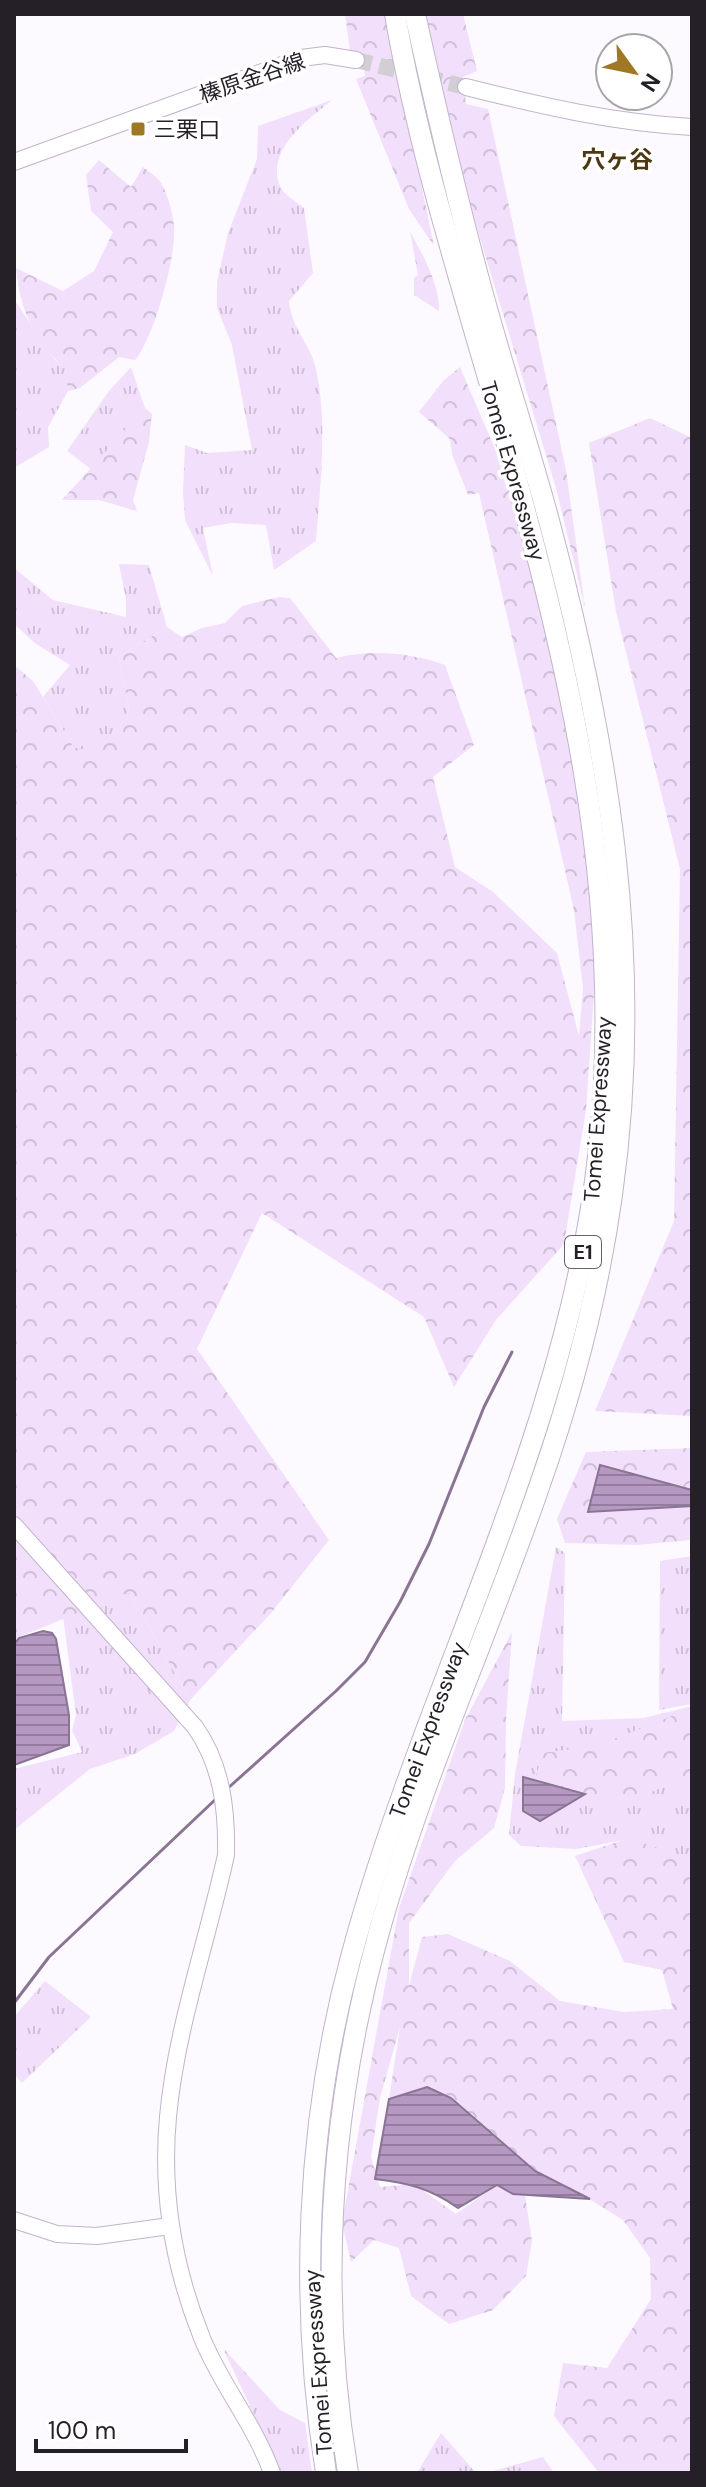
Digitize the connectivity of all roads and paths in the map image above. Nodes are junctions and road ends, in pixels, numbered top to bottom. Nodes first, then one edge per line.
1 (395, 14) edge
2 (415, 14) edge
3 (356, 60) tunnel mouth
4 (466, 87) tunnel mouth
5 (692, 127) edge
6 (14, 162) edge
7 (14, 1525) edge
8 (14, 2220) edge
9 (170, 2226) junction
10 (272, 2473) edge
11 (326, 2473) edge
12 (348, 2473) edge

1 - 11 highway, Tomei Expressway / E1
2 - 12 highway, Tomei Expressway / E1
3 - 6 street, 榛原金谷線
4 - 5 street
7 - 9 street
8 - 9 street
9 - 10 street

